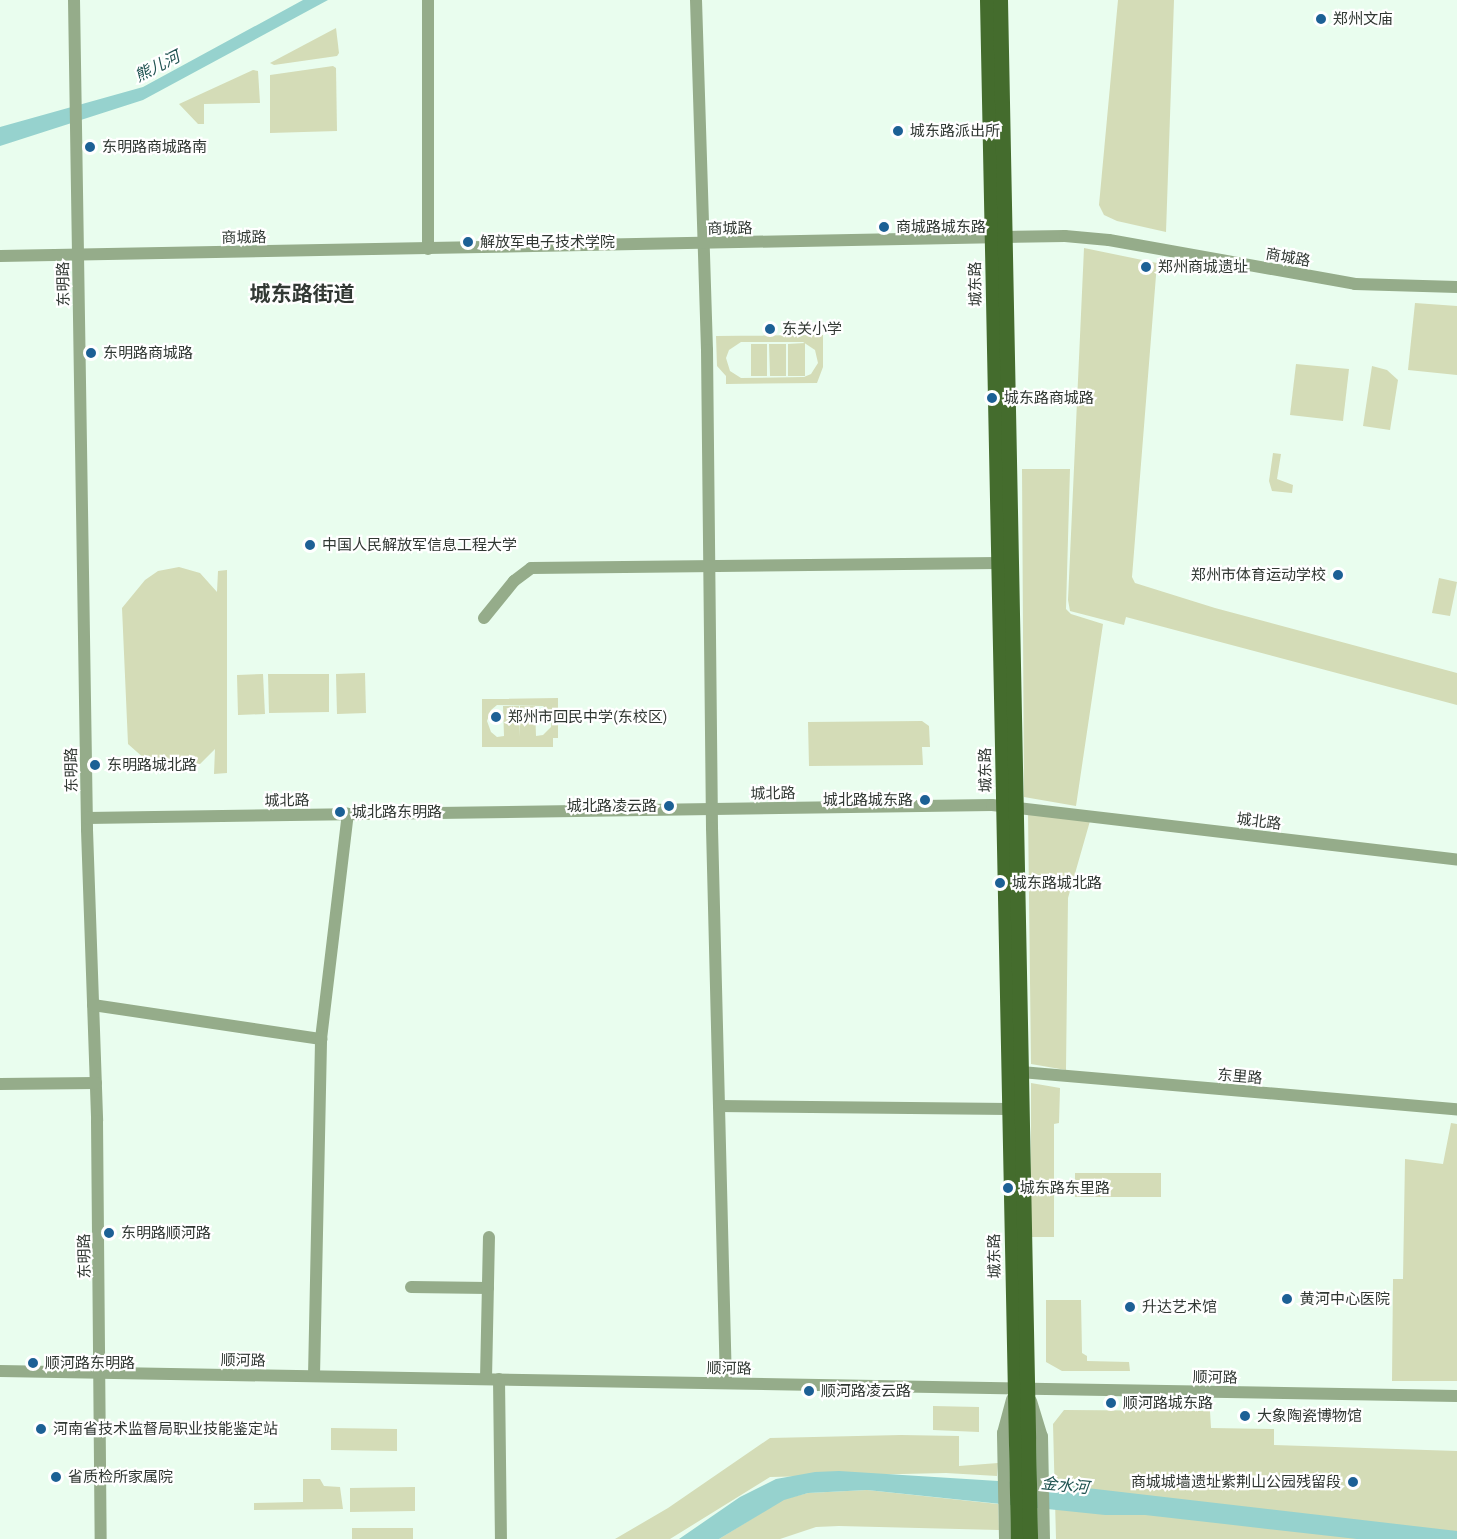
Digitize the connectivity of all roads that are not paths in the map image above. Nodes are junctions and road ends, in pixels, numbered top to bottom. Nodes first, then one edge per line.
1 (74, 0) edge
2 (428, 0) edge
3 (696, 0) edge
4 (987, 0) edge
5 (1000, 0) edge
6 (998, 238) junction
7 (704, 243) junction
8 (428, 249) junction
9 (78, 255) junction
10 (0, 256) edge
11 (1457, 287) edge
12 (998, 563) junction
13 (709, 566) junction
14 (484, 618) dead end
15 (1010, 806) junction
16 (712, 809) junction
17 (348, 814) junction
18 (87, 818) junction
19 (1457, 860) edge
20 (93, 1005) junction
21 (321, 1039) junction
22 (1021, 1072) junction
23 (96, 1083) junction
24 (0, 1084) edge
25 (719, 1106) junction
26 (1009, 1109) junction
27 (1457, 1109) edge
28 (489, 1236) dead end
29 (411, 1287) dead end
30 (488, 1288) junction
31 (0, 1371) edge
32 (100, 1373) junction
33 (314, 1376) junction
34 (493, 1379) junction
35 (726, 1383) junction
36 (1019, 1389) junction
37 (1457, 1396) edge
38 (1023, 1472) junction
39 (1024, 1513) junction
40 (101, 1539) edge
41 (501, 1539) edge
42 (1005, 1539) edge
43 (1018, 1539) edge
44 (1030, 1539) edge
45 (1044, 1539) edge

1 - 9 street, 东明路
2 - 8 street
3 - 7 street
4 - 6 main road, 城东路
5 - 6 main road, 城东路
6 - 7 street, 商城路
6 - 11 street, 商城路
6 - 12 main road, 城东路
6 - 15 main road, 城东路
7 - 8 street, 商城路
7 - 13 street
8 - 9 street, 商城路
9 - 10 street, 商城路
9 - 18 street, 东明路
12 - 13 street
12 - 15 main road, 城东路
13 - 14 street
13 - 16 street
15 - 16 street, 城北路
15 - 19 street, 城北路
15 - 22 main road, 城东路
15 - 26 main road, 城东路
16 - 17 street, 城北路
16 - 25 street
17 - 18 street, 城北路
17 - 21 street
18 - 20 street, 东明路
20 - 21 street
20 - 23 street, 东明路
21 - 33 street
22 - 27 street, 东里路
22 - 36 main road, 城东路
23 - 24 street
23 - 32 street, 东明路
25 - 26 street
25 - 35 street
26 - 36 main road, 城东路
28 - 30 street
29 - 30 street
30 - 34 street
31 - 32 street, 顺河路
32 - 33 street, 顺河路
32 - 40 street, 东明路
33 - 34 street, 顺河路
34 - 35 street, 顺河路
34 - 41 street
35 - 36 street, 顺河路
36 - 37 street, 顺河路
36 - 38 main road, 城东路
36 - 38 street
38 - 39 main road, 城东路
38 - 39 street
39 - 42 street
39 - 43 main road, 城东路
39 - 44 main road, 城东路
39 - 45 street

